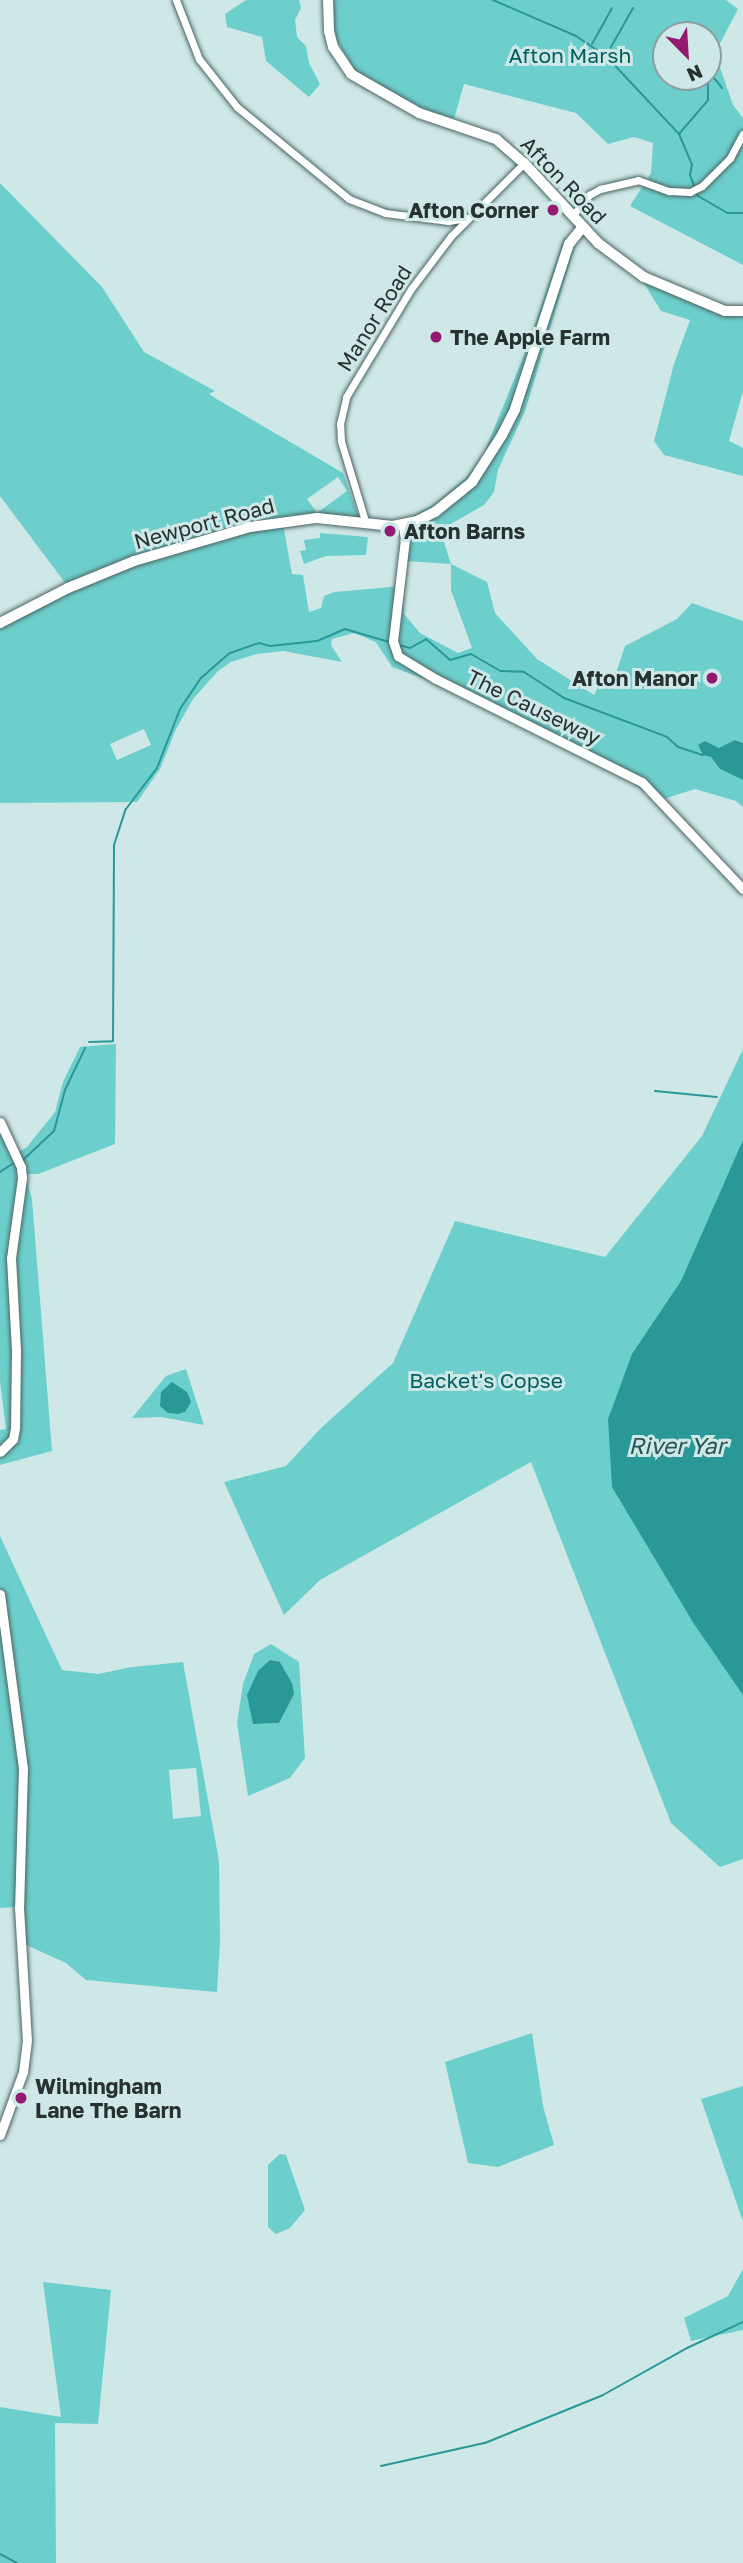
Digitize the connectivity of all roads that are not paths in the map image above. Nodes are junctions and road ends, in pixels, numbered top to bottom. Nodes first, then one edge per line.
1 (176, 0) edge
2 (328, 0) edge
3 (743, 134) edge
4 (524, 163) junction
5 (573, 215) junction
6 (467, 218) junction
7 (448, 221) junction
8 (583, 227) junction
9 (451, 236) junction
10 (743, 311) edge
11 (366, 524) junction
12 (403, 524) junction
13 (0, 623) edge
14 (743, 889) edge
15 (0, 1122) edge
16 (0, 1452) edge
17 (0, 1594) edge
18 (0, 2135) edge

1 - 7 street
2 - 4 main road, Afton Road
3 - 5 street
4 - 5 main road, Afton Road
4 - 6 street, Manor Road
5 - 8 main road, Afton Road
6 - 7 street
6 - 9 street, Manor Road
7 - 9 street
8 - 10 main road, Afton Road
8 - 12 main road, Newport Road
9 - 11 street, Manor Road
11 - 12 main road, Newport Road
11 - 13 main road, Newport Road
12 - 14 street, The Causeway
15 - 16 street
17 - 18 street

